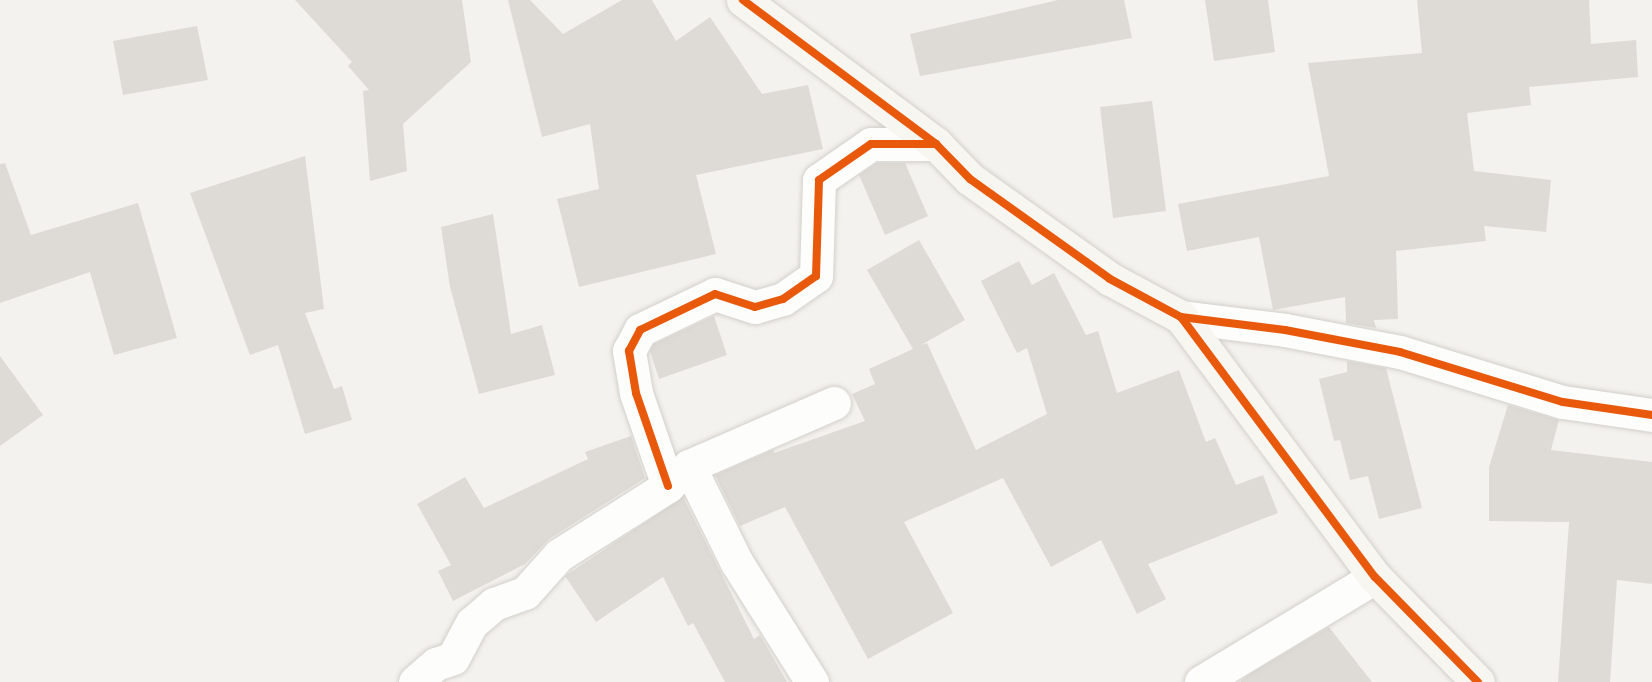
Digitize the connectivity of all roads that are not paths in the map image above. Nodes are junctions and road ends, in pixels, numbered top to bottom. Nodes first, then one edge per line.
1 (743, 0) edge
2 (936, 144) junction
3 (1181, 318) junction
4 (834, 403) dead end
5 (1652, 415) edge
6 (678, 476) junction
7 (1376, 577) junction
8 (415, 682) edge
9 (812, 682) edge
10 (1201, 682) edge
11 (1478, 682) edge

1 - 2 street
2 - 3 street
2 - 6 street
3 - 5 street
3 - 7 street
4 - 6 street
6 - 8 street
6 - 9 street
7 - 10 street
7 - 11 street

